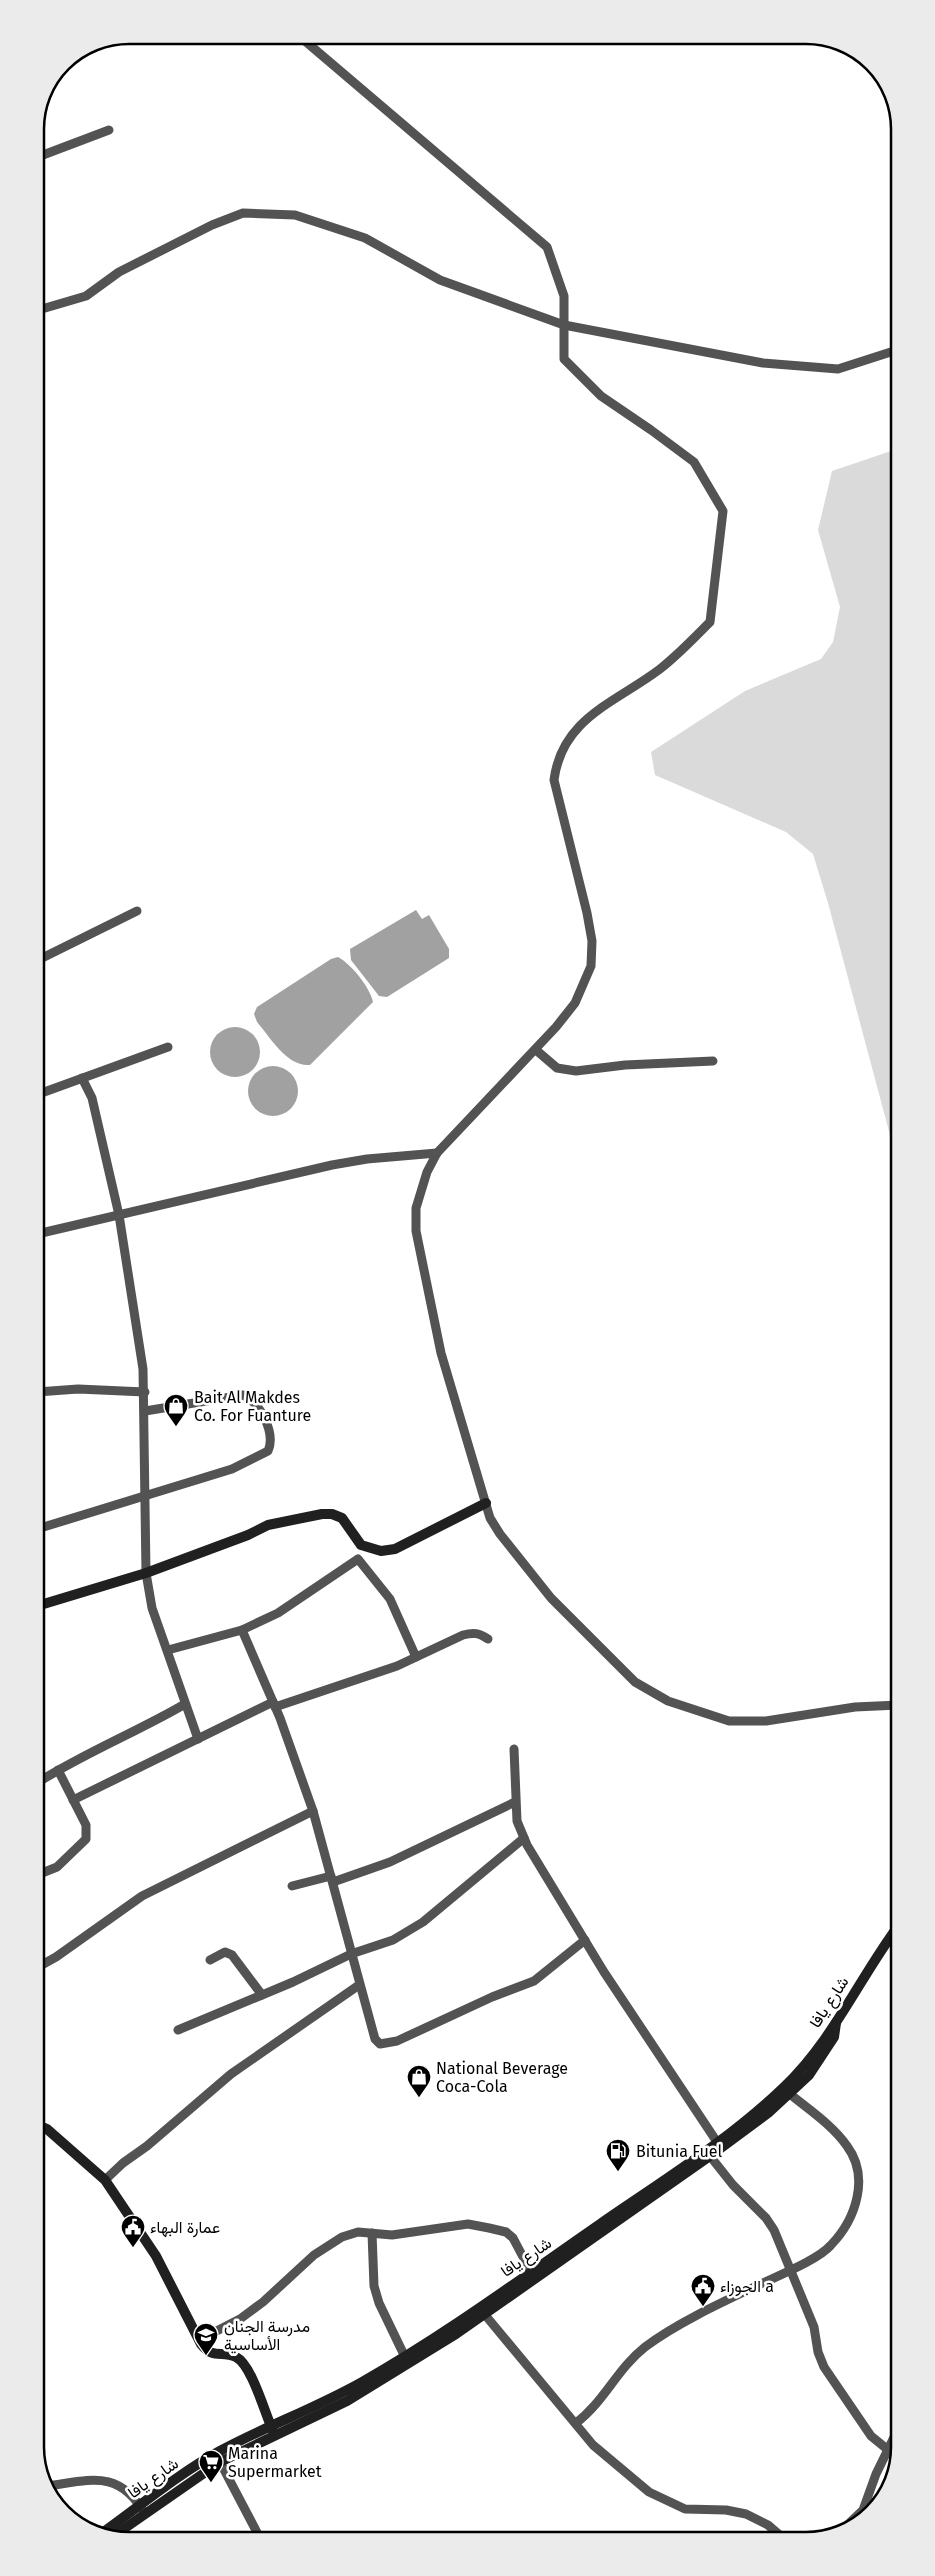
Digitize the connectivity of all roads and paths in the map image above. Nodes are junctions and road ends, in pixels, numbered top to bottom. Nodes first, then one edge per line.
1 (308, 44) edge
2 (109, 130) dead end
3 (44, 155) edge
4 (44, 308) edge
5 (564, 325) junction
6 (891, 352) edge
7 (137, 911) dead end
8 (44, 957) edge
9 (168, 1047) dead end
10 (536, 1050) junction
11 (713, 1060) dead end
12 (82, 1078) junction
13 (44, 1092) edge
14 (437, 1153) junction
15 (119, 1215) junction
16 (44, 1232) edge
17 (44, 1391) edge
18 (145, 1392) junction
19 (145, 1410) junction
20 (146, 1494) junction
21 (486, 1503) junction
22 (44, 1527) edge
23 (146, 1573) junction
24 (44, 1604) edge
25 (242, 1630) junction
26 (488, 1639) dead end
27 (168, 1650) junction
28 (416, 1657) junction
29 (185, 1704) junction
30 (274, 1705) junction
31 (891, 1705) edge
32 (198, 1738) junction
33 (514, 1749) dead end
34 (58, 1770) junction
35 (44, 1779) edge
36 (73, 1800) junction
37 (515, 1802) junction
38 (313, 1811) junction
39 (524, 1838) junction
40 (44, 1872) edge
41 (332, 1879) junction
42 (292, 1886) dead end
43 (891, 1936) edge
44 (585, 1940) junction
45 (351, 1954) junction
46 (210, 1960) dead end
47 (44, 1963) edge
48 (359, 1984) junction
49 (262, 1995) junction
50 (178, 2030) dead end
51 (786, 2092) junction
52 (44, 2128) edge
53 (717, 2142) junction
54 (710, 2156) junction
55 (105, 2180) junction
56 (372, 2233) junction
57 (790, 2271) junction
58 (531, 2272) junction
59 (482, 2311) junction
60 (199, 2340) junction
61 (405, 2357) junction
62 (576, 2423) junction
63 (272, 2429) junction
64 (891, 2442) edge
65 (887, 2449) junction
66 (220, 2462) junction
67 (53, 2485) edge
68 (866, 2504) joint
69 (143, 2510) junction
70 (863, 2510) edge
71 (108, 2530) edge
72 (118, 2532) edge
73 (256, 2532) edge
74 (776, 2532) edge

1 - 5 street
2 - 3 street
4 - 5 street
5 - 6 street
5 - 10 street
7 - 8 street
9 - 12 street
10 - 11 street
10 - 14 street
12 - 13 street
12 - 15 street
14 - 15 street
14 - 21 street
15 - 16 street
15 - 18 street
17 - 18 street
18 - 19 street
19 - 20 street
19 - 20 street
20 - 22 street
20 - 23 street
21 - 23 street
21 - 31 street
23 - 24 street
23 - 27 street
25 - 27 street
25 - 28 street
25 - 30 street
26 - 28 street
27 - 29 street
28 - 30 street
29 - 32 street
29 - 34 street
30 - 32 street
30 - 38 street
32 - 36 street
33 - 37 street
34 - 35 street
34 - 36 street
36 - 40 street
37 - 39 street
37 - 41 street
38 - 41 street
38 - 47 street
39 - 44 street
39 - 45 street
41 - 42 street
41 - 45 street
43 - 51 street, شارع يافا
44 - 48 street
44 - 53 street
45 - 48 street
45 - 49 street
46 - 49 street
48 - 55 street
49 - 50 street
51 - 53 street, شارع يافا
51 - 54 street
51 - 57 street
52 - 55 street
53 - 58 street, شارع يافا
54 - 57 street
54 - 59 street
55 - 60 street
56 - 58 street
56 - 60 street
56 - 61 street
57 - 62 street
57 - 65 street
58 - 59 street, شارع يافا
59 - 61 street, شارع يافا
59 - 62 street
59 - 63 street
60 - 63 street
61 - 63 street, شارع يافا
62 - 74 street
63 - 66 street
63 - 69 street, شارع يافا
64 - 65 street
65 - 68 street
66 - 69 street
66 - 73 street
67 - 69 street
68 - 70 street
69 - 71 street, شارع يافا
69 - 72 street

